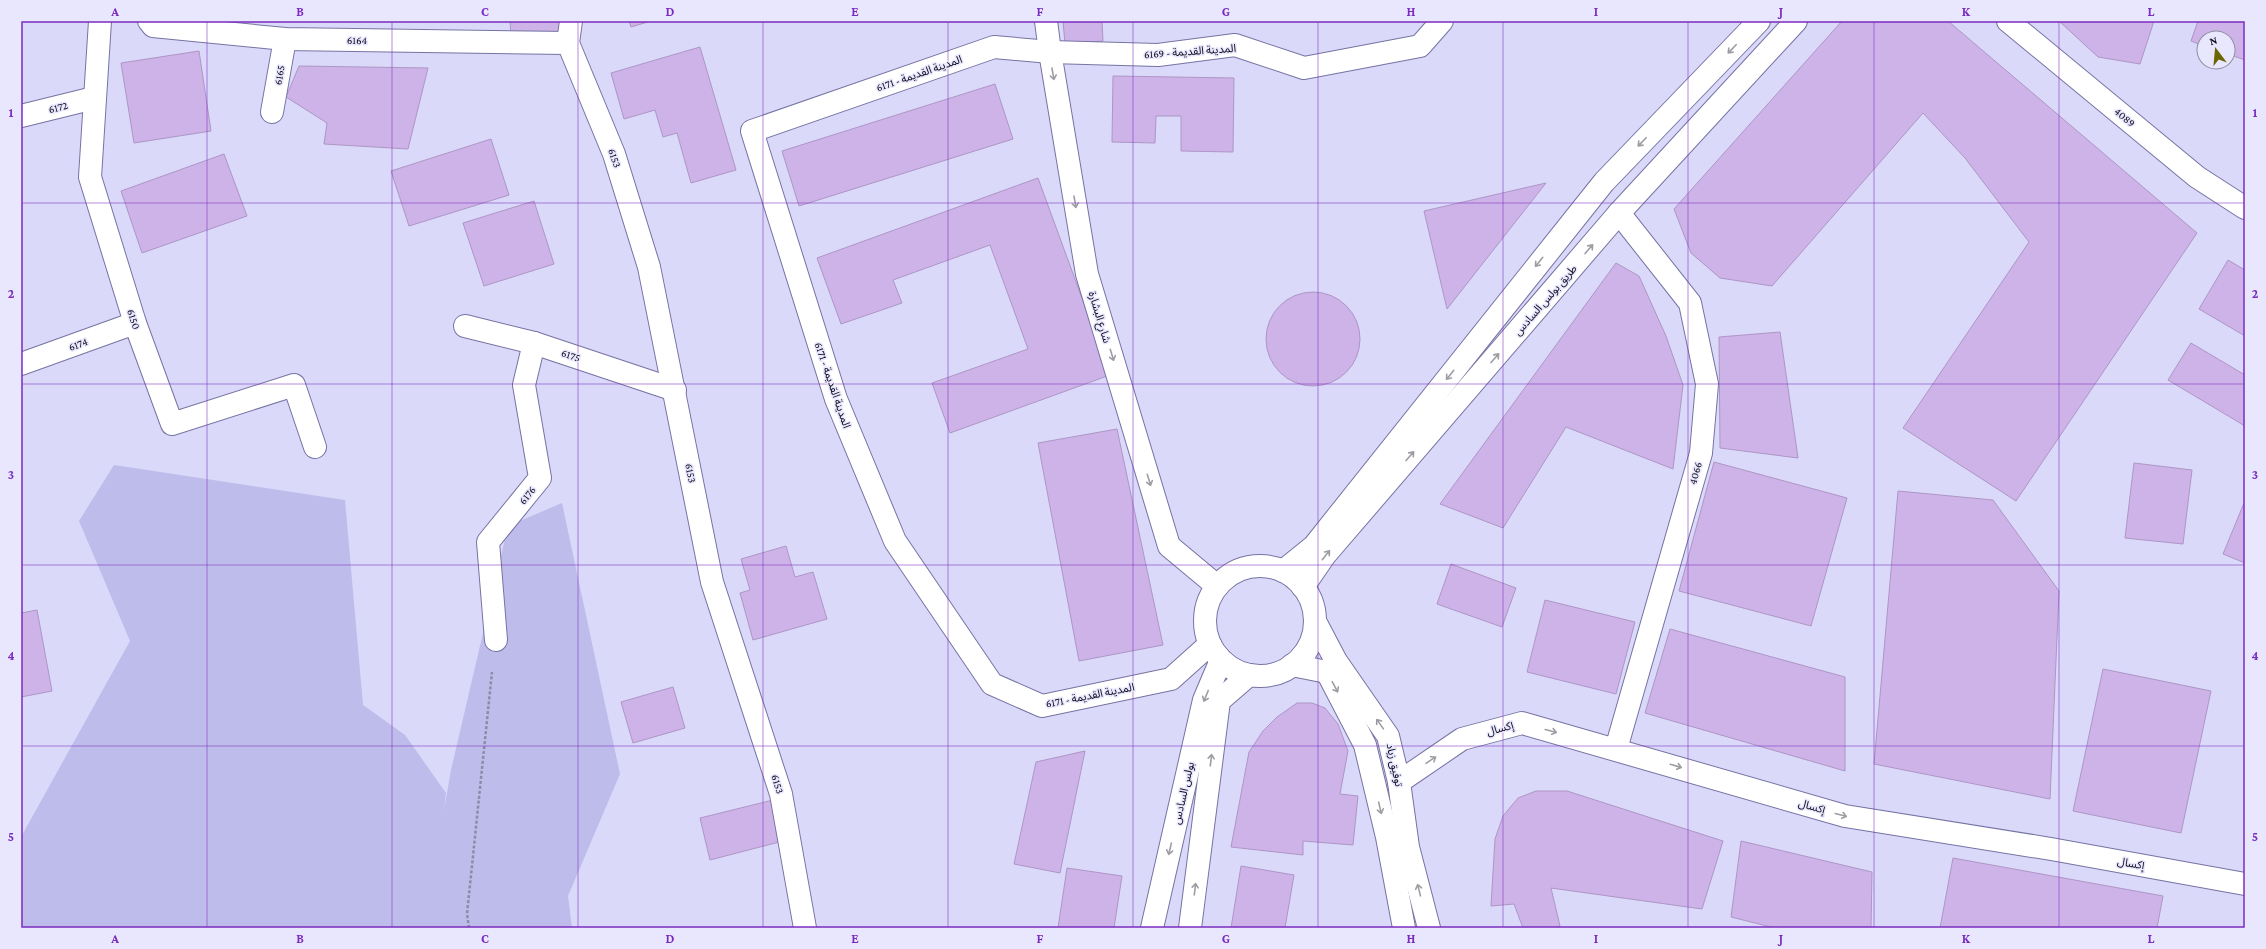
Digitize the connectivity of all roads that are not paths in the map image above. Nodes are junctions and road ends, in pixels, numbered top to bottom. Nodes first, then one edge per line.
1 (100, 21) edge
2 (149, 21) edge
3 (571, 21) edge
4 (1046, 21) edge
5 (1442, 21) edge
6 (1760, 21) edge
7 (1796, 21) edge
8 (2008, 21) edge
9 (285, 39) junction
10 (568, 43) junction
11 (1050, 52) junction
12 (94, 98) junction
13 (272, 112) dead end
14 (21, 116) edge
15 (2245, 208) edge
16 (1619, 213) junction
17 (135, 323) junction
18 (465, 326) dead end
19 (534, 343) junction
20 (21, 364) edge
21 (675, 390) junction
22 (315, 447) dead end
23 (1283, 571) junction
24 (1217, 586) junction
25 (1303, 587) junction
26 (1315, 621) junction
27 (496, 640) road end
28 (1216, 652) junction
29 (1292, 666) junction
30 (1249, 675) junction
31 (1616, 749) junction
32 (1399, 782) junction
33 (2245, 884) edge
34 (805, 928) edge
35 (1152, 928) edge
36 (1190, 928) edge
37 (1404, 928) edge
38 (1428, 928) edge

1 - 12 street, 6150
2 - 9 street, 6164
3 - 10 street
4 - 11 street, شارع البشارة
5 - 11 street, المدينة القديمة - 6169
6 -> 23 street
7 - 16 street, طريق بولس السادس
8 - 15 street, 4089
9 - 10 street, 6164
9 - 13 street, 6165
10 - 21 street, 6153
11 -> 24 street, شارع البشارة
11 - 28 street, المدينة القديمة - 6171
12 - 14 street, 6172
12 - 17 street, 6150
25 -> 16 street, طريق بولس السادس
16 - 31 street, 4066
17 - 20 street, 6174
17 - 22 street, 6150
18 - 19 street, 6175
19 - 21 street, 6175
19 - 27 street, 6176
21 - 34 street, 6153
23 - 24 street
23 - 25 street
24 - 28 street
25 - 26 street
26 - 29 street
32 -> 26 street, توفيق زياد
28 - 30 street
28 -> 35 street, بولس السادس
29 - 30 street
29 -> 37 street
36 -> 30 street, بولس السادس
32 -> 31 street, إكسال
31 -> 33 street, إكسال
38 -> 32 street, توفيق زياد

